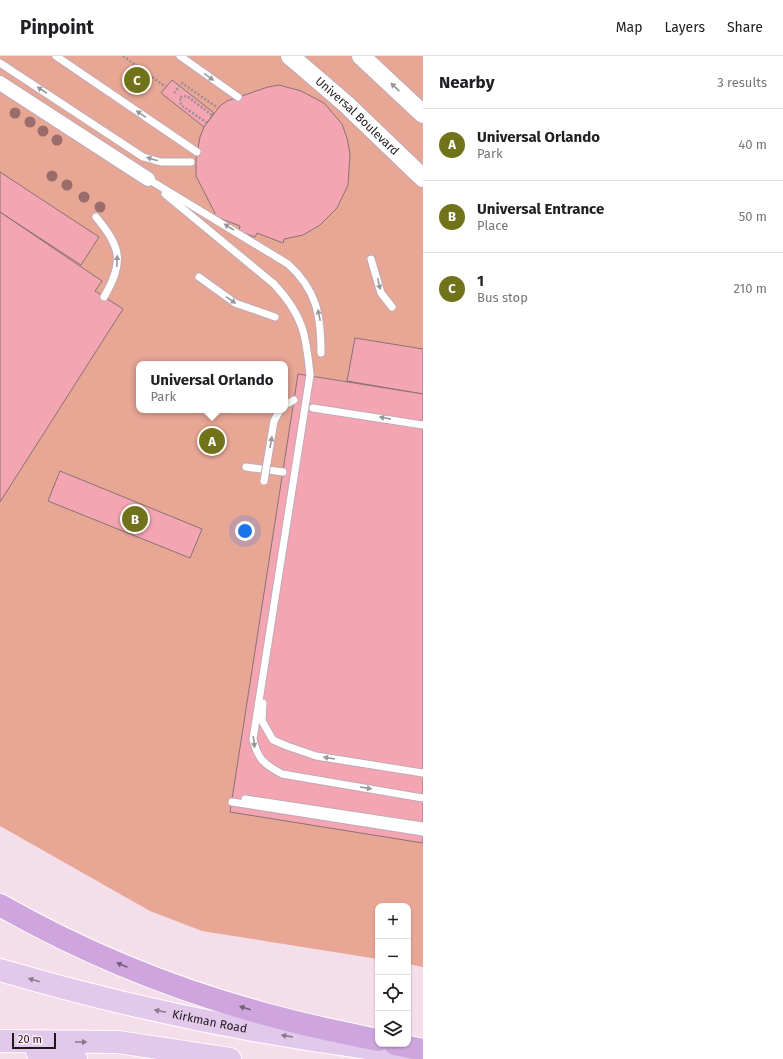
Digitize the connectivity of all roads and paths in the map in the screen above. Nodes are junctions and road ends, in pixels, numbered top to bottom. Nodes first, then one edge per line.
1 (56, 56) edge
2 (123, 56) edge
3 (180, 56) edge
4 (290, 56) edge
5 (361, 56) edge
6 (0, 63) edge
7 (0, 83) edge
8 (166, 87) dead end
9 (174, 93) dead end
10 (238, 97) dead end
11 (218, 108) dead end
12 (423, 114) edge
13 (212, 115) dead end
14 (207, 123) dead end
15 (197, 152) dead end
16 (190, 162) dead end
17 (423, 178) edge
18 (148, 179) junction
19 (96, 217) dead end
20 (371, 259) dead end
21 (199, 277) dead end
22 (104, 297) dead end
23 (392, 307) dead end
24 (275, 317) dead end
25 (322, 353) dead end
26 (294, 400) dead end
27 (288, 403) edge
28 (313, 408) dead end
29 (278, 413) edge
30 (423, 425) edge
31 (246, 467) dead end
32 (282, 472) dead end
33 (264, 481) dead end
34 (265, 662) junction
35 (423, 773) edge
36 (423, 798) edge
37 (423, 826) edge
38 (423, 832) edge
39 (0, 905) edge
40 (0, 970) edge
41 (375, 1039) edge
42 (0, 1042) edge
43 (0, 1045) edge
44 (409, 1047) edge
45 (423, 1050) edge
46 (423, 1055) edge
47 (76, 1059) edge
48 (230, 1059) edge

15 -> 1 lane
2 - 8 path
3 -> 10 lane
4 - 17 street, Universal Boulevard
12 -> 5 street
16 -> 6 lane
7 - 18 street
9 - 11 path
13 - 14 path
25 -> 18 lane
18 - 34 lane, bridge
22 -> 19 lane
20 -> 23 lane
21 -> 24 lane
26 - 27 lane
30 -> 28 lane
33 -> 29 lane, bridge
31 - 32 lane
35 -> 34 lane
34 -> 36 lane
37 - 38 lane
41 -> 39 highway
46 -> 40 main road, Kirkman Road
42 -> 48 main road
43 - 47 main road
44 - 45 highway

